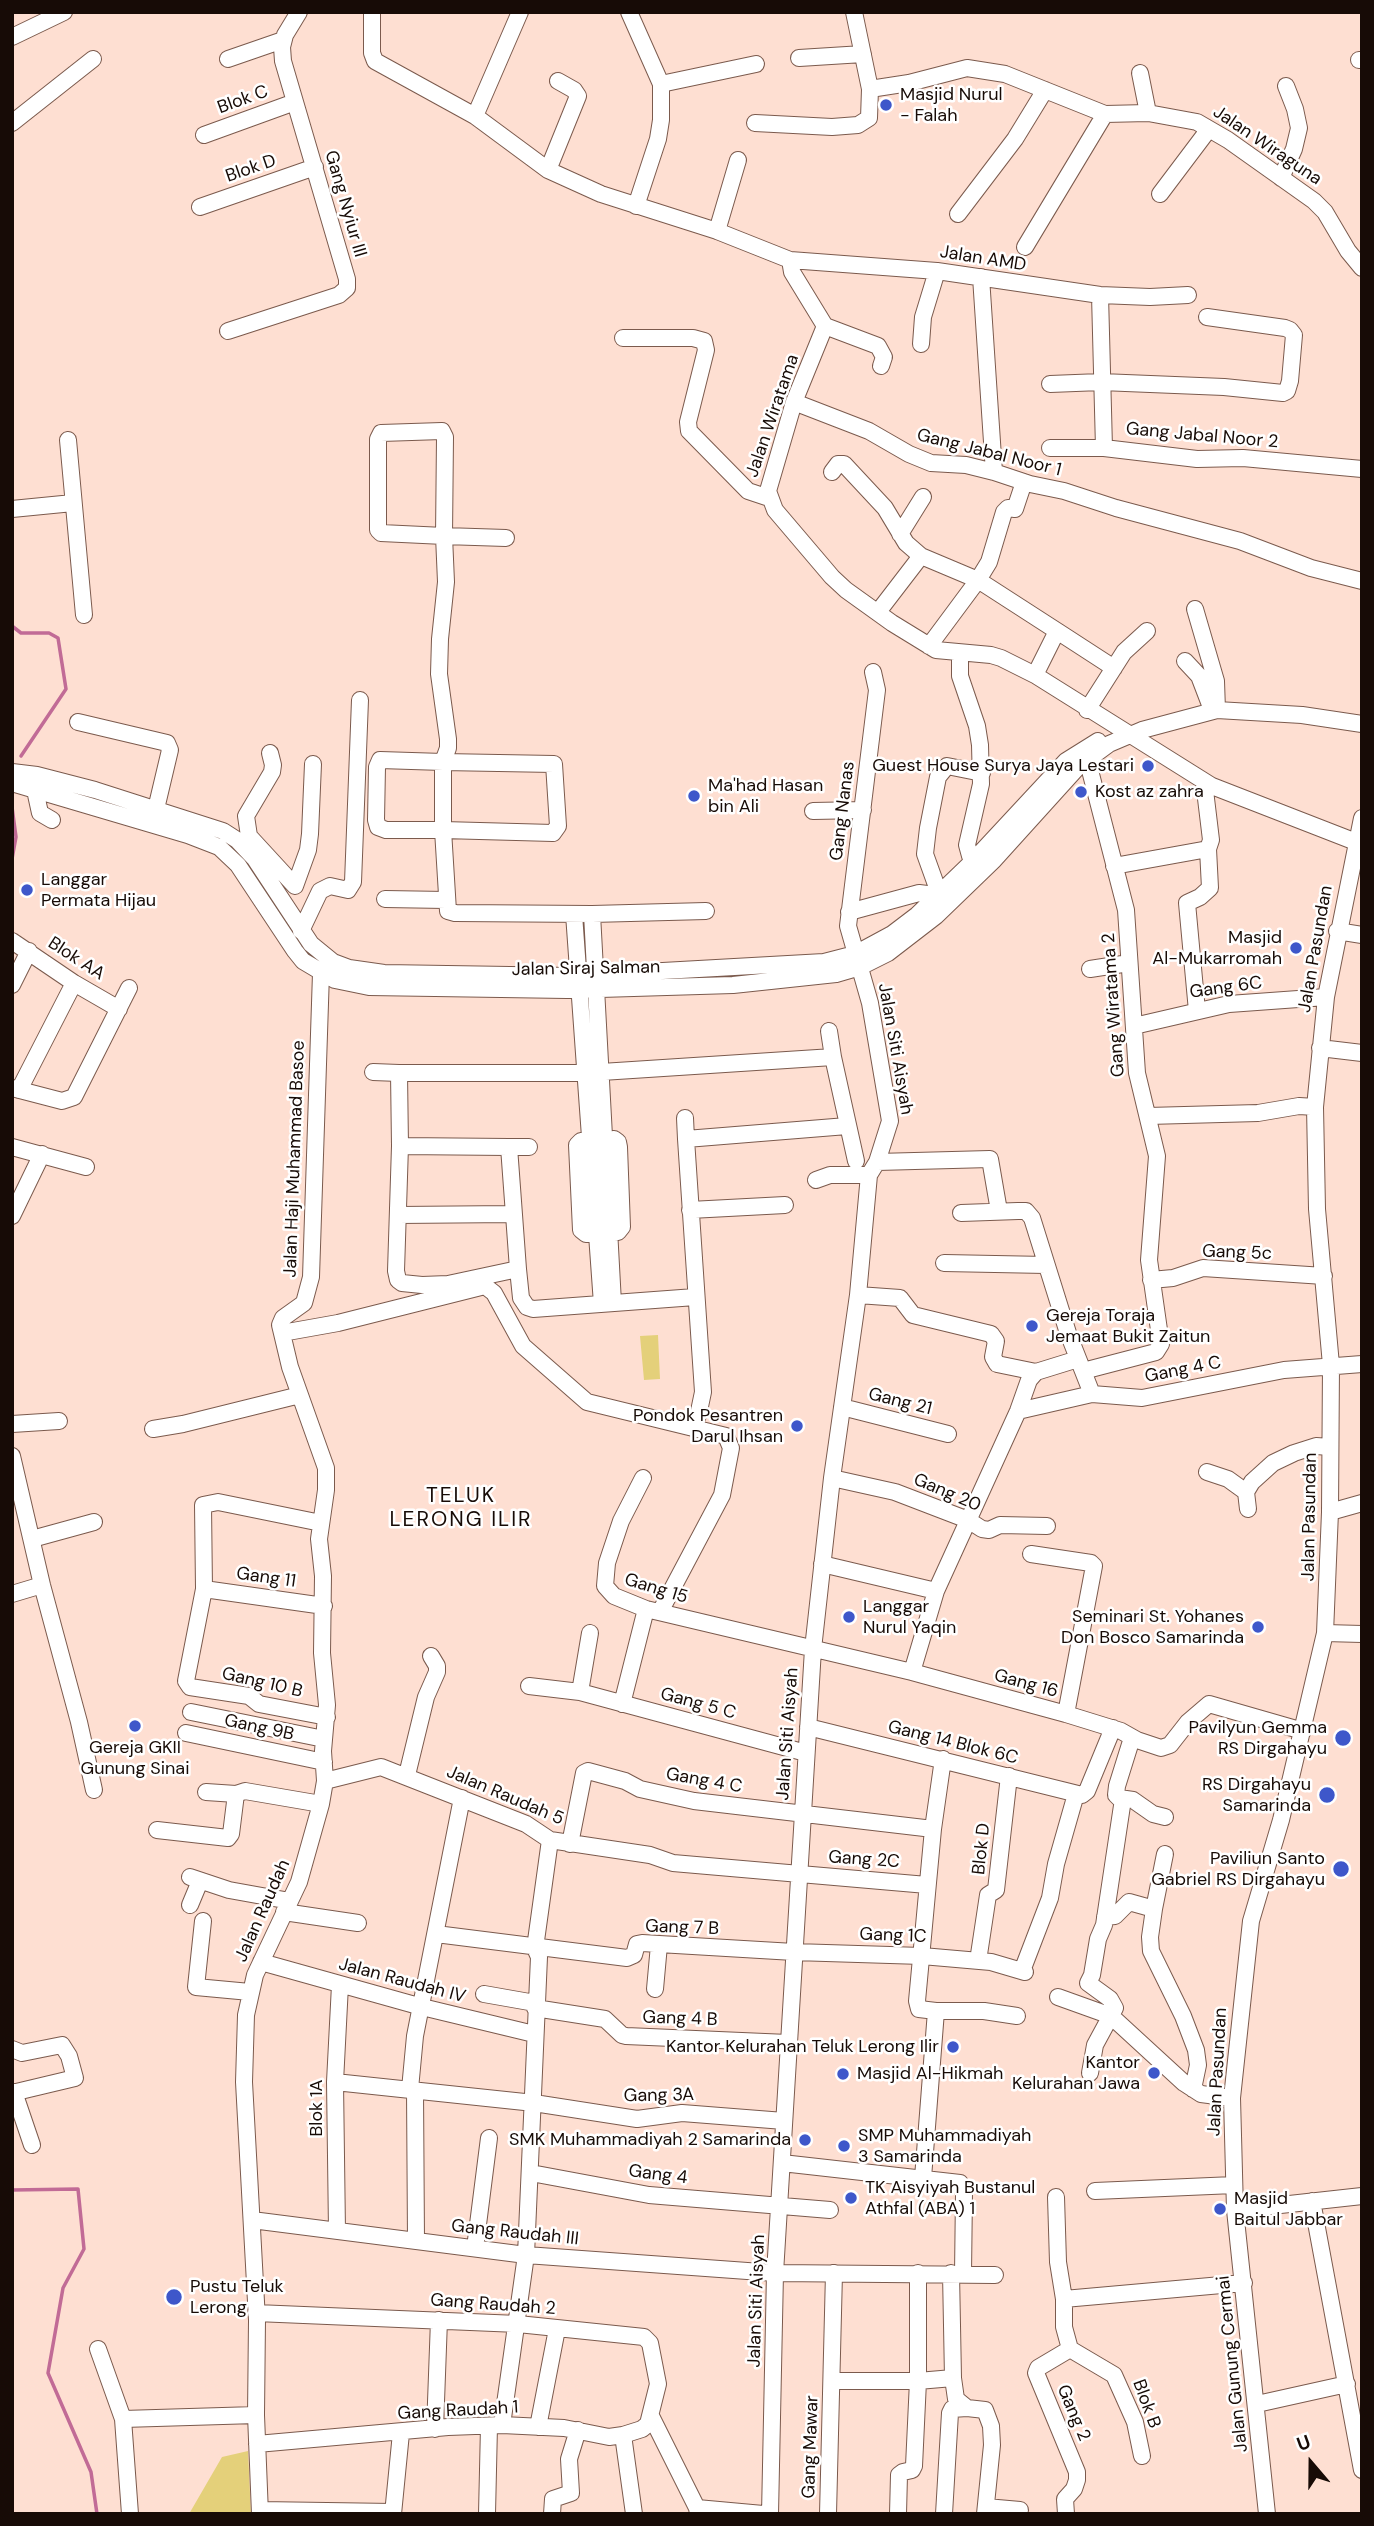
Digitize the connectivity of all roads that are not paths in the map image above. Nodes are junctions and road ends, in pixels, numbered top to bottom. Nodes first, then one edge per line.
1 (280, 12) edge
2 (299, 12) edge
3 (372, 12) edge
4 (520, 12) edge
5 (629, 12) edge
6 (854, 12) edge
7 (63, 13) edge
8 (285, 36) junction
9 (12, 37) edge
10 (863, 54) junction
11 (799, 58) dead end
12 (93, 59) dead end
13 (228, 59) dead end
14 (755, 64) dead end
15 (1140, 73) dead end
16 (558, 81) dead end
17 (662, 84) junction
18 (1286, 86) dead end
19 (870, 89) junction
20 (1045, 90) junction
21 (295, 102) junction
22 (1148, 113) junction
23 (1105, 114) junction
24 (475, 116) junction
25 (12, 123) edge
26 (755, 123) dead end
27 (1209, 129) junction
28 (204, 135) dead end
29 (738, 160) dead end
30 (314, 167) junction
31 (548, 170) junction
32 (1281, 178) junction
33 (1160, 194) dead end
34 (636, 206) junction
35 (200, 207) dead end
36 (958, 214) dead end
37 (717, 231) junction
38 (1025, 247) dead end
39 (790, 260) junction
40 (1362, 268) edge
41 (937, 271) junction
42 (981, 277) junction
43 (1100, 295) junction
44 (1188, 295) dead end
45 (1207, 317) dead end
46 (825, 326) junction
47 (228, 331) dead end
48 (623, 338) dead end
49 (921, 344) dead end
50 (881, 366) dead end
51 (1101, 382) junction
52 (1050, 384) dead end
53 (794, 402) junction
54 (68, 440) dead end
55 (1104, 447) junction
56 (1050, 448) dead end
57 (1362, 469) edge
58 (832, 472) dead end
59 (994, 472) junction
60 (1024, 482) junction
61 (923, 497) dead end
62 (769, 498) junction
63 (73, 503) junction
64 (12, 509) edge
65 (900, 534) junction
66 (444, 536) junction
67 (506, 538) dead end
68 (921, 556) junction
69 (978, 580) junction
70 (1362, 581) edge
71 (1195, 609) dead end
72 (877, 612) junction
73 (84, 615) dead end
74 (1057, 631) junction
75 (1147, 631) dead end
76 (929, 646) junction
77 (960, 653) junction
78 (1185, 662) dead end
79 (1114, 668) junction
80 (873, 672) dead end
81 (1035, 675) junction
82 (360, 700) dead end
83 (1087, 710) junction
84 (1215, 710) junction
85 (78, 722) dead end
86 (1362, 724) edge
87 (1131, 733) junction
88 (270, 753) dead end
89 (1086, 754) junction
90 (443, 762) junction
91 (313, 764) dead end
92 (12, 772) edge
93 (982, 774) junction
94 (36, 782) junction
95 (1204, 782) junction
96 (12, 783) edge
97 (156, 809) junction
98 (863, 810) junction
99 (813, 811) dead end
100 (52, 820) dead end
101 (1361, 820) edge
102 (443, 830) junction
103 (245, 840) junction
104 (1356, 842) junction
105 (1208, 849) junction
106 (979, 865) junction
107 (1114, 866) junction
108 (296, 886) junction
109 (936, 896) junction
110 (385, 899) dead end
111 (446, 900) junction
112 (706, 911) dead end
113 (288, 912) junction
114 (849, 912) junction
115 (574, 914) junction
116 (592, 914) junction
117 (278, 927) junction
118 (301, 931) junction
119 (1337, 931) junction
120 (1362, 935) edge
121 (12, 941) edge
122 (29, 951) junction
123 (858, 960) junction
124 (1129, 963) junction
125 (1090, 969) dead end
126 (321, 973) junction
127 (74, 983) junction
128 (587, 983) junction
129 (12, 985) edge
130 (129, 988) dead end
131 (1326, 997) junction
132 (120, 1009) junction
133 (1197, 1011) junction
134 (1134, 1027) junction
135 (829, 1031) dead end
136 (1320, 1048) junction
137 (1362, 1053) edge
138 (834, 1057) junction
139 (373, 1072) dead end
140 (399, 1073) junction
141 (593, 1073) junction
142 (16, 1089) edge
143 (1315, 1107) junction
144 (1148, 1116) junction
145 (685, 1118) dead end
146 (847, 1126) junction
147 (686, 1139) junction
148 (597, 1140) junction
149 (400, 1146) junction
150 (12, 1147) edge
151 (509, 1147) junction
152 (529, 1147) dead end
153 (42, 1154) junction
154 (856, 1161) dead end
155 (86, 1167) dead end
156 (873, 1168) junction
157 (816, 1180) dead end
158 (785, 1205) dead end
159 (690, 1210) junction
160 (999, 1211) junction
161 (961, 1213) dead end
162 (513, 1214) junction
163 (398, 1215) junction
164 (12, 1216) edge
165 (603, 1233) junction
166 (944, 1263) dead end
167 (1046, 1265) junction
168 (517, 1269) junction
169 (1324, 1276) junction
170 (1151, 1280) junction
171 (858, 1295) junction
172 (695, 1297) junction
173 (607, 1303) junction
174 (282, 1333) junction
175 (1362, 1364) edge
176 (1080, 1365) junction
177 (1331, 1365) junction
178 (1036, 1372) junction
179 (1092, 1394) junction
180 (300, 1395) junction
181 (842, 1407) junction
182 (1018, 1411) junction
183 (698, 1416) dead end
184 (59, 1421) dead end
185 (12, 1424) edge
186 (153, 1429) dead end
187 (948, 1434) dead end
188 (1330, 1447) junction
189 (12, 1456) edge
190 (1207, 1472) dead end
191 (643, 1478) dead end
192 (832, 1478) junction
193 (1247, 1492) junction
194 (1362, 1503) edge
195 (1248, 1509) dead end
196 (1330, 1512) junction
197 (968, 1520) junction
198 (94, 1522) dead end
199 (321, 1523) junction
200 (1047, 1526) dead end
201 (32, 1539) junction
202 (1031, 1554) dead end
203 (822, 1564) junction
204 (42, 1585) junction
205 (204, 1589) junction
206 (936, 1591) junction
207 (12, 1594) edge
208 (324, 1606) junction
209 (653, 1610) junction
210 (590, 1633) dead end
211 (1325, 1633) junction
212 (1362, 1634) edge
213 (813, 1649) junction
214 (431, 1656) dead end
215 (912, 1672) junction
216 (528, 1686) dead end
217 (580, 1692) junction
218 (622, 1704) junction
219 (191, 1712) dead end
220 (1066, 1714) junction
221 (327, 1717) junction
222 (808, 1727) junction
223 (1113, 1728) junction
224 (1303, 1731) junction
225 (186, 1733) dead end
226 (1132, 1738) junction
227 (324, 1739) junction
228 (806, 1752) junction
229 (943, 1759) junction
230 (324, 1762) junction
231 (407, 1775) junction
232 (1009, 1776) junction
233 (325, 1781) junction
234 (94, 1790) dead end
235 (206, 1792) dead end
236 (1082, 1793) junction
237 (236, 1794) junction
238 (461, 1798) junction
239 (1123, 1799) junction
240 (321, 1804) junction
241 (802, 1814) junction
242 (1165, 1817) dead end
243 (933, 1829) junction
244 (157, 1830) dead end
245 (550, 1840) junction
246 (570, 1843) junction
247 (1166, 1854) dead end
248 (798, 1875) junction
249 (927, 1885) junction
250 (293, 1902) junction
251 (190, 1905) dead end
252 (1154, 1909) junction
253 (1105, 1917) junction
254 (203, 1921) dead end
255 (358, 1923) dead end
256 (436, 1934) junction
257 (659, 1945) junction
258 (536, 1948) junction
259 (793, 1952) junction
260 (922, 1956) junction
261 (261, 1962) junction
262 (985, 1962) junction
263 (340, 1984) junction
264 (655, 1989) dead end
265 (250, 1992) junction
266 (484, 1994) dead end
267 (1058, 1997) dead end
268 (535, 2006) junction
269 (422, 2007) junction
270 (936, 2011) junction
271 (1017, 2016) dead end
272 (1111, 2016) junction
273 (534, 2034) junction
274 (788, 2043) junction
275 (12, 2049) edge
276 (1090, 2073) dead end
277 (335, 2082) junction
278 (413, 2089) junction
279 (1193, 2089) junction
280 (13, 2093) edge
281 (1232, 2098) junction
282 (534, 2103) junction
283 (784, 2121) junction
284 (489, 2138) dead end
285 (32, 2145) dead end
286 (782, 2164) junction
287 (531, 2173) junction
288 (923, 2178) junction
289 (1234, 2185) junction
290 (1096, 2191) dead end
291 (1362, 2196) edge
292 (1056, 2197) dead end
293 (1312, 2201) junction
294 (781, 2206) junction
295 (830, 2210) dead end
296 (1235, 2210) junction
297 (252, 2220) junction
298 (337, 2231) junction
299 (416, 2241) junction
300 (475, 2248) junction
301 (526, 2255) junction
302 (775, 2273) junction
303 (834, 2273) junction
304 (918, 2273) junction
305 (957, 2274) junction
306 (995, 2275) dead end
307 (1244, 2283) junction
308 (1064, 2299) junction
309 (256, 2313) junction
310 (439, 2320) junction
311 (518, 2324) junction
312 (556, 2329) junction
313 (98, 2349) dead end
314 (1070, 2349) junction
315 (953, 2378) junction
316 (918, 2381) junction
317 (833, 2382) junction
318 (1347, 2384) junction
319 (1257, 2404) junction
320 (967, 2408) junction
321 (256, 2415) junction
322 (651, 2416) junction
323 (123, 2419) junction
324 (496, 2425) junction
325 (538, 2427) junction
326 (435, 2429) junction
327 (578, 2430) junction
328 (401, 2433) junction
329 (623, 2435) junction
330 (257, 2444) junction
331 (1142, 2456) dead end
332 (1362, 2469) edge
333 (985, 2510) edge
334 (1020, 2510) dead end
335 (697, 2511) edge
336 (260, 2512) edge
337 (393, 2513) edge
338 (130, 2514) edge
339 (487, 2514) edge
340 (552, 2514) edge
341 (634, 2514) edge
342 (763, 2514) edge
343 (770, 2514) edge
344 (828, 2514) edge
345 (898, 2514) edge
346 (944, 2514) edge
347 (1066, 2514) edge
348 (1267, 2514) edge

1 - 8 street, Gang Nyiur III
2 - 8 street
3 - 24 street
4 - 24 street
5 - 17 street
6 - 10 street
7 - 9 street
8 - 13 street
8 - 21 street, Gang Nyiur III
10 - 11 street
10 - 19 street
12 - 25 street
14 - 17 street
15 - 22 street
16 - 31 street
17 - 34 street
18 - 32 street
19 - 20 street, Jalan Wiraguna
19 - 26 street
20 - 23 street, Jalan Wiraguna
20 - 36 street
21 - 28 street, Blok C
21 - 30 street, Gang Nyiur III
22 - 23 street, Jalan Wiraguna
22 - 27 street, Jalan Wiraguna
23 - 38 street
24 - 31 street
27 - 32 street, Jalan Wiraguna
27 - 33 street
29 - 37 street
30 - 35 street, Blok D
30 - 47 street, Gang Nyiur III
31 - 34 street
32 - 40 street, Jalan Wiraguna
34 - 37 street
37 - 39 street
39 - 41 street, Jalan AMD
39 - 46 street
41 - 42 street, Jalan AMD
41 - 49 street
42 - 43 street, Jalan AMD
42 - 59 street
43 - 44 street, Jalan AMD
43 - 51 street, Gang Jabal Noor 2
45 - 51 street
46 - 50 street
46 - 53 street, Jalan Wiratama
48 - 62 street
51 - 52 street
51 - 55 street, Gang Jabal Noor 2
53 - 59 street, Gang Jabal Noor 1
53 - 62 street, Jalan Wiratama
54 - 63 street
55 - 56 street
55 - 57 street, Gang Jabal Noor 2
58 - 65 street
59 - 60 street, Gang Jabal Noor 1
60 - 69 street
60 - 70 street, Gang Jabal Noor 1
61 - 65 street
62 - 72 street, Jalan Wiratama
63 - 64 street
63 - 73 street
65 - 68 street
66 - 66 street
66 - 67 street
66 - 90 street
68 - 69 street
68 - 72 street
69 - 74 street
69 - 76 street
71 - 84 street
72 - 76 street, Jalan Wiratama
74 - 79 street
74 - 81 street
75 - 79 street
76 - 77 street, Jalan Wiratama
77 - 81 street, Jalan Wiratama
77 - 93 street
78 - 84 street
79 - 83 street
80 - 98 street, Gang Nanas
81 - 83 street, Jalan Wiratama
82 - 118 street
83 - 87 street, Jalan Wiratama
84 - 86 street, Jalan Siraj Salman
84 - 87 street, Jalan Siraj Salman
85 - 97 street
87 - 89 street, Jalan Siraj Salman
87 - 95 street, Jalan Wiratama
88 - 103 street
89 - 106 street, Jalan Siraj Salman
89 - 107 street, Gang Wiratama 2
90 - 102 street
90 - 102 street
90 - 102 street
91 - 108 street
92 - 94 street, Jalan Siraj Salman
93 - 106 street
93 - 109 street
94 - 96 street, Jalan Siraj Salman
94 - 97 street, Jalan Siraj Salman
94 - 100 street
94 - 117 street, Jalan Siraj Salman
95 - 104 street, Jalan Wiratama
95 - 105 street
97 - 103 street, Jalan Siraj Salman
98 - 99 street
98 - 114 street, Gang Nanas
101 - 104 street, Jalan Pasundan
102 - 111 street
103 - 108 street
103 - 113 street, Jalan Siraj Salman
104 - 119 street, Jalan Pasundan
105 - 107 street
105 - 133 street
106 - 109 street, Jalan Siraj Salman
106 - 123 street, Jalan Siraj Salman
107 - 124 street, Gang Wiratama 2
108 - 113 street
109 - 114 street
109 - 123 street, Jalan Siraj Salman
110 - 111 street
111 - 115 street
112 - 116 street
113 - 117 street
113 - 118 street, Jalan Siraj Salman
114 - 123 street, Gang Nanas
115 - 116 street
115 - 128 street
116 - 128 street
117 - 126 street, Jalan Siraj Salman
118 - 128 street, Jalan Siraj Salman
119 - 120 street
119 - 131 street, Jalan Pasundan
121 - 122 street, Blok AA
122 - 127 street, Blok AA
122 - 129 street
123 - 128 street, Jalan Siraj Salman
123 - 156 street, Jalan Siti Aisyah
124 - 125 street
124 - 134 street, Gang Wiratama 2
126 - 128 street, Jalan Siraj Salman
126 - 174 street, Jalan Haji Muhammad Basoe
127 - 132 street, Blok AA
127 - 142 street
128 - 141 street
130 - 132 street
131 - 133 street, Gang 6C
131 - 136 street, Jalan Pasundan
132 - 142 street
133 - 134 street, Gang 6C
134 - 144 street, Gang Wiratama 2
135 - 138 street
136 - 137 street
136 - 143 street, Jalan Pasundan
138 - 141 street
138 - 146 street
139 - 140 street
140 - 141 street
140 - 149 street
141 - 148 street
143 - 144 street
143 - 169 street, Jalan Pasundan
144 - 170 street, Gang Wiratama 2
145 - 147 street
146 - 147 street
146 - 154 street
147 - 159 street
148 - 165 street
148 - 165 street
148 - 165 street
149 - 151 street
149 - 163 street
150 - 153 street
151 - 152 street
151 - 162 street
153 - 155 street
153 - 164 street
156 - 157 street
156 - 160 street
156 - 171 street, Jalan Siti Aisyah
158 - 159 street
159 - 172 street
160 - 161 street
160 - 167 street
162 - 163 street
162 - 168 street
163 - 168 street
165 - 173 street
166 - 167 street
167 - 176 street
168 - 173 street
169 - 170 street, Gang 5c
169 - 177 street, Jalan Pasundan
170 - 176 street, Gang Wiratama 2
171 - 178 street
171 - 181 street, Jalan Siti Aisyah
172 - 173 street
172 - 183 street
174 - 180 street, Jalan Raudah
174 - 209 street
175 - 177 street, Gang 4 C
176 - 178 street
176 - 179 street
177 - 179 street, Gang 4 C
177 - 188 street, Jalan Pasundan
178 - 182 street
179 - 182 street, Gang 4 C
180 - 186 street
180 - 199 street, Jalan Raudah
181 - 187 street, Gang 21
181 - 192 street, Jalan Siti Aisyah
182 - 197 street
184 - 185 street
188 - 193 street
188 - 196 street, Jalan Pasundan
189 - 201 street
190 - 193 street
191 - 209 street, Gang 15
192 - 197 street, Gang 20
192 - 203 street, Jalan Siti Aisyah
193 - 195 street
194 - 196 street
196 - 211 street, Jalan Pasundan
197 - 200 street, Gang 20
197 - 206 street
198 - 201 street
199 - 205 street
199 - 208 street, Jalan Raudah
201 - 204 street
202 - 220 street
203 - 206 street
203 - 213 street, Jalan Siti Aisyah
204 - 207 street
204 - 234 street
205 - 208 street, Gang 11
205 - 221 street, Gang 10 B
206 - 215 street
208 - 221 street, Jalan Raudah
209 - 213 street, Gang 15
209 - 218 street
210 - 217 street
211 - 212 street
211 - 224 street, Jalan Pasundan
213 - 215 street, Gang 16
213 - 222 street, Jalan Siti Aisyah
214 - 231 street
215 - 220 street, Gang 16
216 - 217 street, Gang 5 C
217 - 218 street, Gang 5 C
218 - 228 street, Gang 5 C
219 - 227 street
220 - 223 street, Gang 16
221 - 227 street, Jalan Raudah
222 - 228 street, Jalan Siti Aisyah
222 - 229 street, Gang 14 Blok 6C
223 - 226 street, Gang 16
223 - 236 street
224 - 226 street, Gang 16
224 - 281 street, Jalan Pasundan
225 - 230 street, Gang 9B
226 - 239 street
227 - 230 street, Jalan Raudah
228 - 241 street, Jalan Siti Aisyah
229 - 232 street, Gang 14 Blok 6C
229 - 243 street
230 - 233 street, Jalan Raudah
231 - 233 street, Jalan Raudah 5
231 - 238 street, Jalan Raudah 5
232 - 236 street, Gang 14 Blok 6C
232 - 262 street, Blok D
233 - 240 street, Jalan Raudah
235 - 237 street
236 - 262 street, Gang 1C
237 - 240 street
237 - 244 street
238 - 245 street, Jalan Raudah 5
238 - 256 street
239 - 242 street
239 - 253 street
240 - 250 street, Jalan Raudah
241 - 243 street, Gang 4 C
241 - 246 street, Gang 4 C
241 - 248 street, Jalan Siti Aisyah
243 - 249 street
245 - 246 street, Jalan Raudah 5
245 - 258 street
246 - 248 street, Jalan Raudah 5
247 - 252 street
248 - 249 street, Gang 2C
248 - 259 street, Jalan Siti Aisyah
249 - 260 street
250 - 251 street
250 - 255 street
250 - 261 street, Jalan Raudah
252 - 253 street
252 - 279 street
253 - 272 street
254 - 265 street
256 - 258 street
256 - 269 street
257 - 258 street, Gang 7 B
257 - 259 street, Gang 7 B
257 - 264 street
258 - 268 street
259 - 260 street, Gang 1C
259 - 274 street, Jalan Siti Aisyah
260 - 262 street, Gang 1C
260 - 270 street
261 - 263 street, Jalan Raudah IV
261 - 265 street, Jalan Raudah
263 - 269 street, Jalan Raudah IV
263 - 277 street, Blok 1A
265 - 297 street, Jalan Raudah
266 - 268 street, Gang 4 B
267 - 272 street
268 - 273 street
268 - 274 street, Gang 4 B
269 - 273 street, Jalan Raudah IV
269 - 278 street
270 - 271 street
270 - 288 street
272 - 276 street
272 - 279 street
273 - 282 street
274 - 283 street, Jalan Siti Aisyah
275 - 280 street
277 - 278 street, Gang 3A
277 - 298 street, Blok 1A
278 - 282 street, Gang 3A
278 - 299 street
279 - 281 street
280 - 285 street
281 - 289 street, Jalan Pasundan
282 - 283 street, Gang 3A
282 - 287 street
283 - 286 street, Jalan Siti Aisyah
284 - 300 street
286 - 288 street
286 - 294 street, Jalan Siti Aisyah
287 - 294 street, Gang 4
287 - 301 street
288 - 305 street
289 - 290 street
289 - 296 street, Jalan Pasundan
291 - 293 street
292 - 308 street
293 - 296 street
293 - 318 street
294 - 295 street, Gang 4
294 - 302 street, Jalan Siti Aisyah
296 - 307 street, Jalan Gunung Cermai
297 - 298 street, Gang Raudah III
297 - 309 street, Jalan Raudah
298 - 299 street, Gang Raudah III
299 - 300 street, Gang Raudah III
300 - 301 street, Gang Raudah III
301 - 302 street, Gang Raudah III
301 - 311 street
302 - 303 street, Gang Raudah III
302 - 343 street, Jalan Siti Aisyah
303 - 304 street, Gang Raudah III
303 - 317 street, Gang Mawar
304 - 305 street, Gang Raudah III
304 - 316 street
305 - 306 street, Gang Raudah III
305 - 315 street
307 - 308 street
307 - 319 street, Jalan Gunung Cermai
308 - 314 street
309 - 310 street, Gang Raudah 2
309 - 321 street, Jalan Raudah
310 - 311 street, Gang Raudah 2
310 - 326 street
311 - 312 street, Gang Raudah 2
311 - 324 street
312 - 322 street, Gang Raudah 2
312 - 325 street
313 - 323 street
314 - 331 street, Blok B
314 - 347 street, Gang 2
315 - 316 street
315 - 320 street
316 - 317 street
316 - 345 street
317 - 344 street, Gang Mawar
318 - 319 street
318 - 332 street
319 - 348 street, Jalan Gunung Cermai
320 - 333 street
320 - 346 street
321 - 323 street
321 - 330 street, Jalan Raudah
322 - 329 street
322 - 335 street
323 - 338 street
324 - 325 street, Gang Raudah 1
324 - 326 street, Gang Raudah 1
324 - 339 street
325 - 327 street, Gang Raudah 1
326 - 328 street, Gang Raudah 1
327 - 329 street, Gang Raudah 1
327 - 340 street
328 - 330 street, Gang Raudah 1
328 - 337 street
329 - 341 street
330 - 336 street, Jalan Raudah
333 - 334 street
335 - 342 street
336 - 337 street

